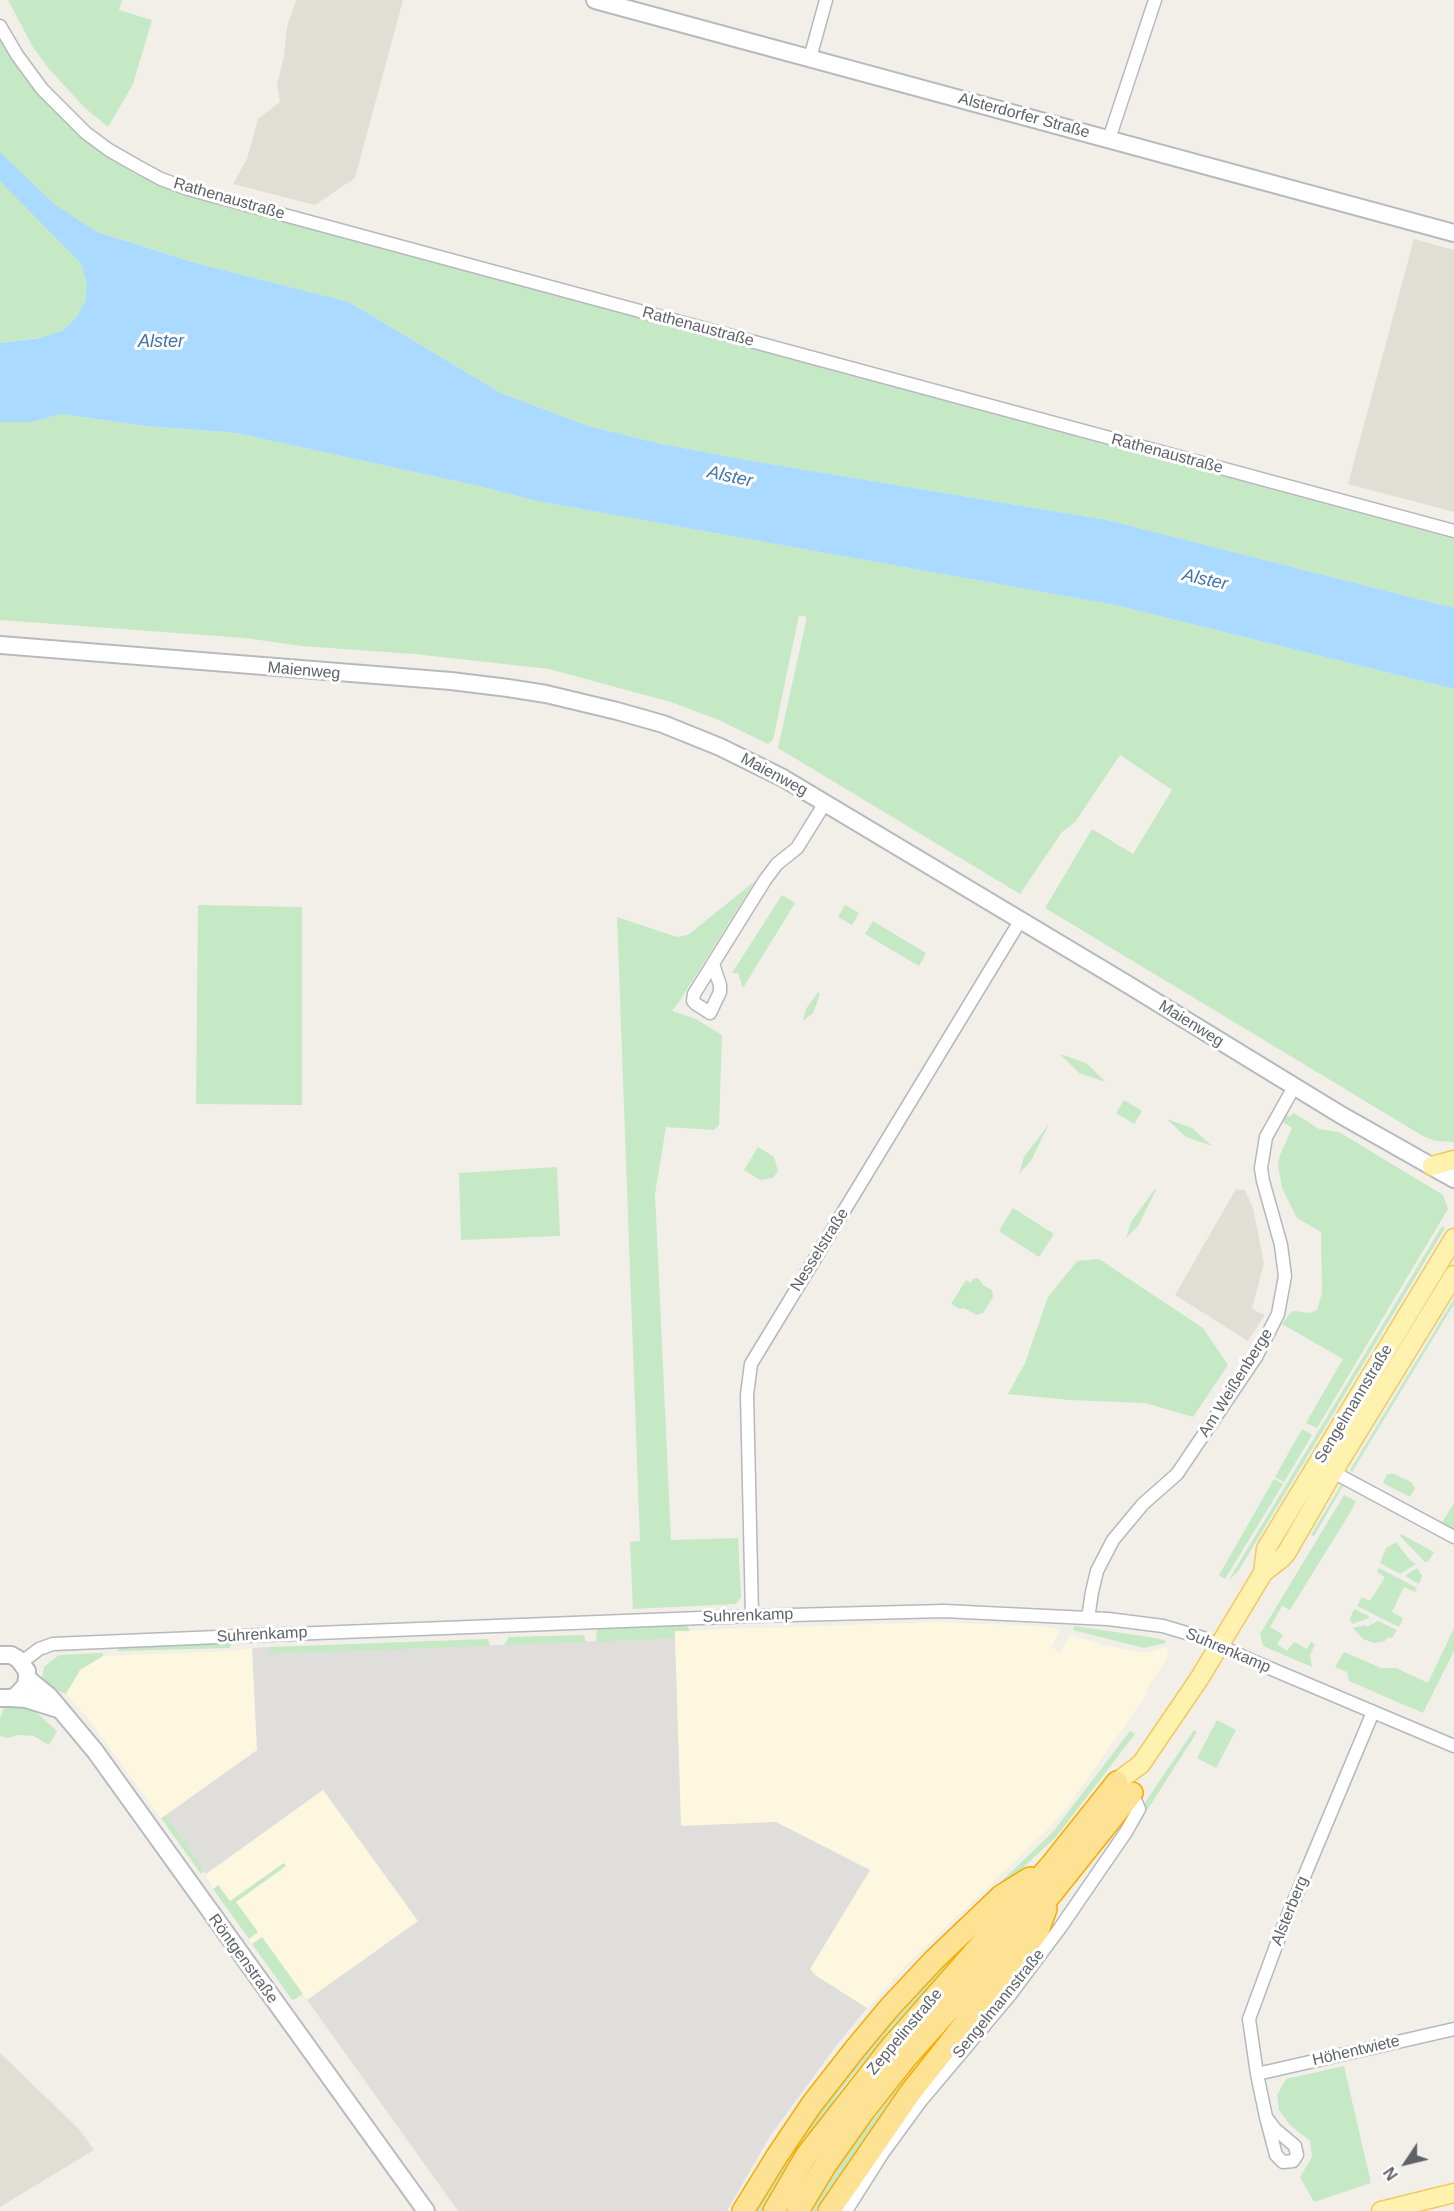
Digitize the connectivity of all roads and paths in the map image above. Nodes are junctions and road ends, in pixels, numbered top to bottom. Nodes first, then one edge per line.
1 (594, 0) edge
2 (826, 0) edge
3 (1155, 0) edge
4 (0, 26) edge
5 (810, 58) junction
6 (1109, 140) junction
7 (1454, 233) edge
8 (1454, 531) edge
9 (0, 645) edge
10 (825, 803) junction
11 (1020, 921) junction
12 (713, 964) dead end
13 (1294, 1087) junction
14 (1454, 1160) edge
15 (1432, 1166) junction
16 (1454, 1179) edge
17 (1454, 1238) edge
18 (1454, 1275) edge
19 (1332, 1472) junction
20 (1454, 1537) edge
21 (1263, 1573) junction
22 (752, 1616) junction
23 (1088, 1618) junction
24 (1220, 1645) junction
25 (0, 1655) edge
26 (22, 1662) junction
27 (27, 1678) junction
28 (5, 1698) edge
29 (58, 1709) junction
30 (1373, 1712) junction
31 (1454, 1746) edge
32 (1125, 1787) junction
33 (1051, 1865) junction
34 (1053, 1892) junction
35 (1454, 2029) edge
36 (1257, 2073) junction
37 (1266, 2117) dead end
38 (1454, 2193) edge
39 (426, 2211) edge
40 (743, 2211) edge
41 (774, 2211) edge
42 (798, 2211) edge
43 (829, 2211) edge
44 (846, 2211) edge
45 (1381, 2211) edge

1 - 5 street, Alsterdorfer Straße
2 - 5 street
3 - 6 street
4 - 8 street, Rathenaustraße
5 - 6 street, Alsterdorfer Straße
6 - 7 street, Alsterdorfer Straße
9 - 10 street, Maienweg
10 - 11 street, Maienweg
10 - 12 street
11 - 13 street, Maienweg
11 - 22 street, Nesselstraße
13 - 15 street, Maienweg
13 - 23 street, Am Weißenberge
14 - 15 main road
15 - 16 street, Maienweg
17 - 21 main road, Sengelmannstraße
18 - 19 main road, Sengelmannstraße
19 - 20 street
19 - 21 main road, Sengelmannstraße
21 - 24 main road, Sengelmannstraße
22 - 23 street, Suhrenkamp
22 - 26 street, Suhrenkamp
23 - 24 street, Suhrenkamp
24 - 30 street, Suhrenkamp
24 - 32 main road, Sengelmannstraße
25 - 26 street
26 - 27 street
27 - 28 street
27 - 29 street, Röntgenstraße
28 - 29 street, Röntgenstraße
29 - 39 street, Röntgenstraße
30 - 31 street, Suhrenkamp
30 - 36 street, Alsterberg
32 - 33 highway, Sengelmannstraße
32 - 34 highway, Sengelmannstraße
32 - 44 street, Sengelmannstraße
33 - 40 highway
33 - 41 highway, Zeppelinstraße
34 - 42 highway, Zeppelinstraße
34 - 43 highway
35 - 36 street, Höhentwiete
36 - 37 street, Alsterberg
38 - 45 main road

